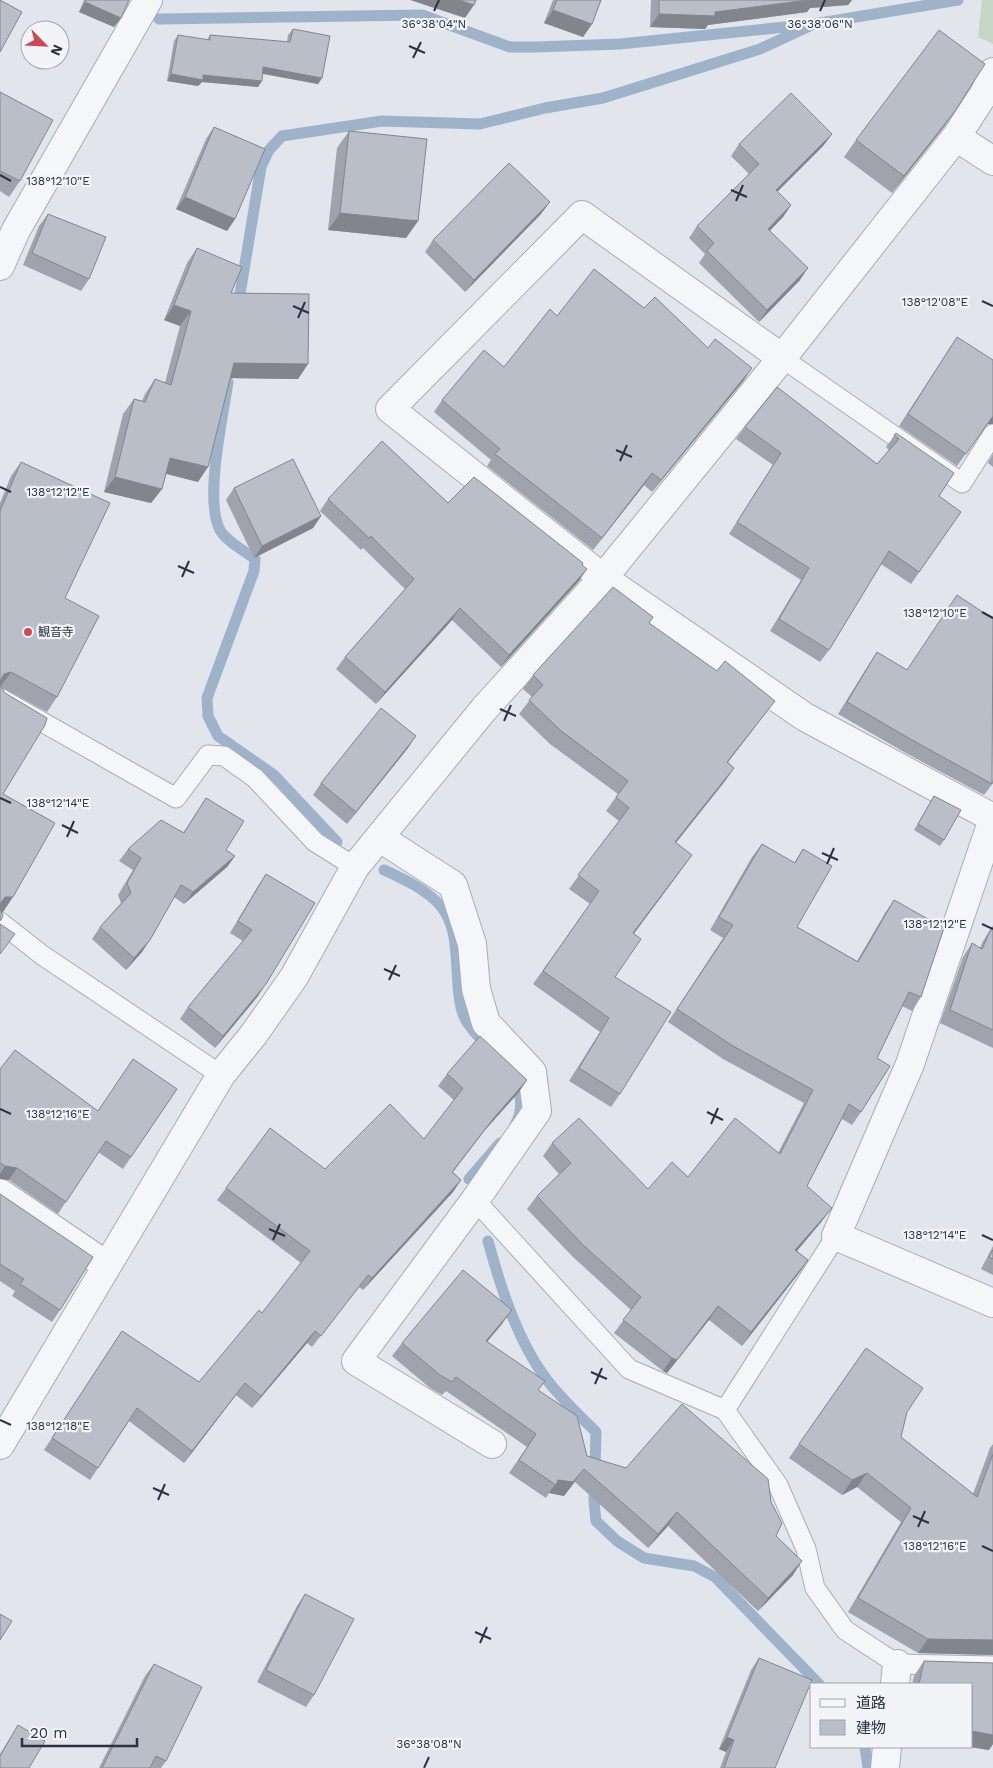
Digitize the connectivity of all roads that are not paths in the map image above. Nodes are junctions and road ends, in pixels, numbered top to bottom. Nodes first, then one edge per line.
1 (148, 0) edge
2 (993, 72) edge
3 (956, 137) junction
4 (993, 161) edge
5 (0, 266) edge
6 (782, 358) junction
7 (993, 434) edge
8 (603, 578) junction
9 (0, 698) edge
10 (993, 819) edge
11 (380, 838) junction
12 (355, 867) junction
13 (0, 922) edge
14 (221, 1075) junction
15 (0, 1193) edge
16 (475, 1200) junction
17 (836, 1236) junction
18 (106, 1265) junction
19 (993, 1303) edge
20 (725, 1410) junction
21 (492, 1444) dead end
22 (0, 1445) edge
23 (993, 1666) edge
24 (896, 1674) edge
25 (888, 1748) edge
26 (885, 1768) edge

1 - 5 street
2 - 3 street
3 - 4 street
3 - 6 street
6 - 7 lane
6 - 8 street
6 - 8 street
8 - 10 street
8 - 11 street
9 - 12 lane
10 - 17 street
11 - 12 street
11 - 16 street
12 - 14 street
13 - 14 lane
14 - 18 street
15 - 18 street
16 - 20 lane
16 - 21 street
17 - 19 street
17 - 20 lane
18 - 22 street
20 - 24 lane
23 - 24 lane
25 - 26 street

